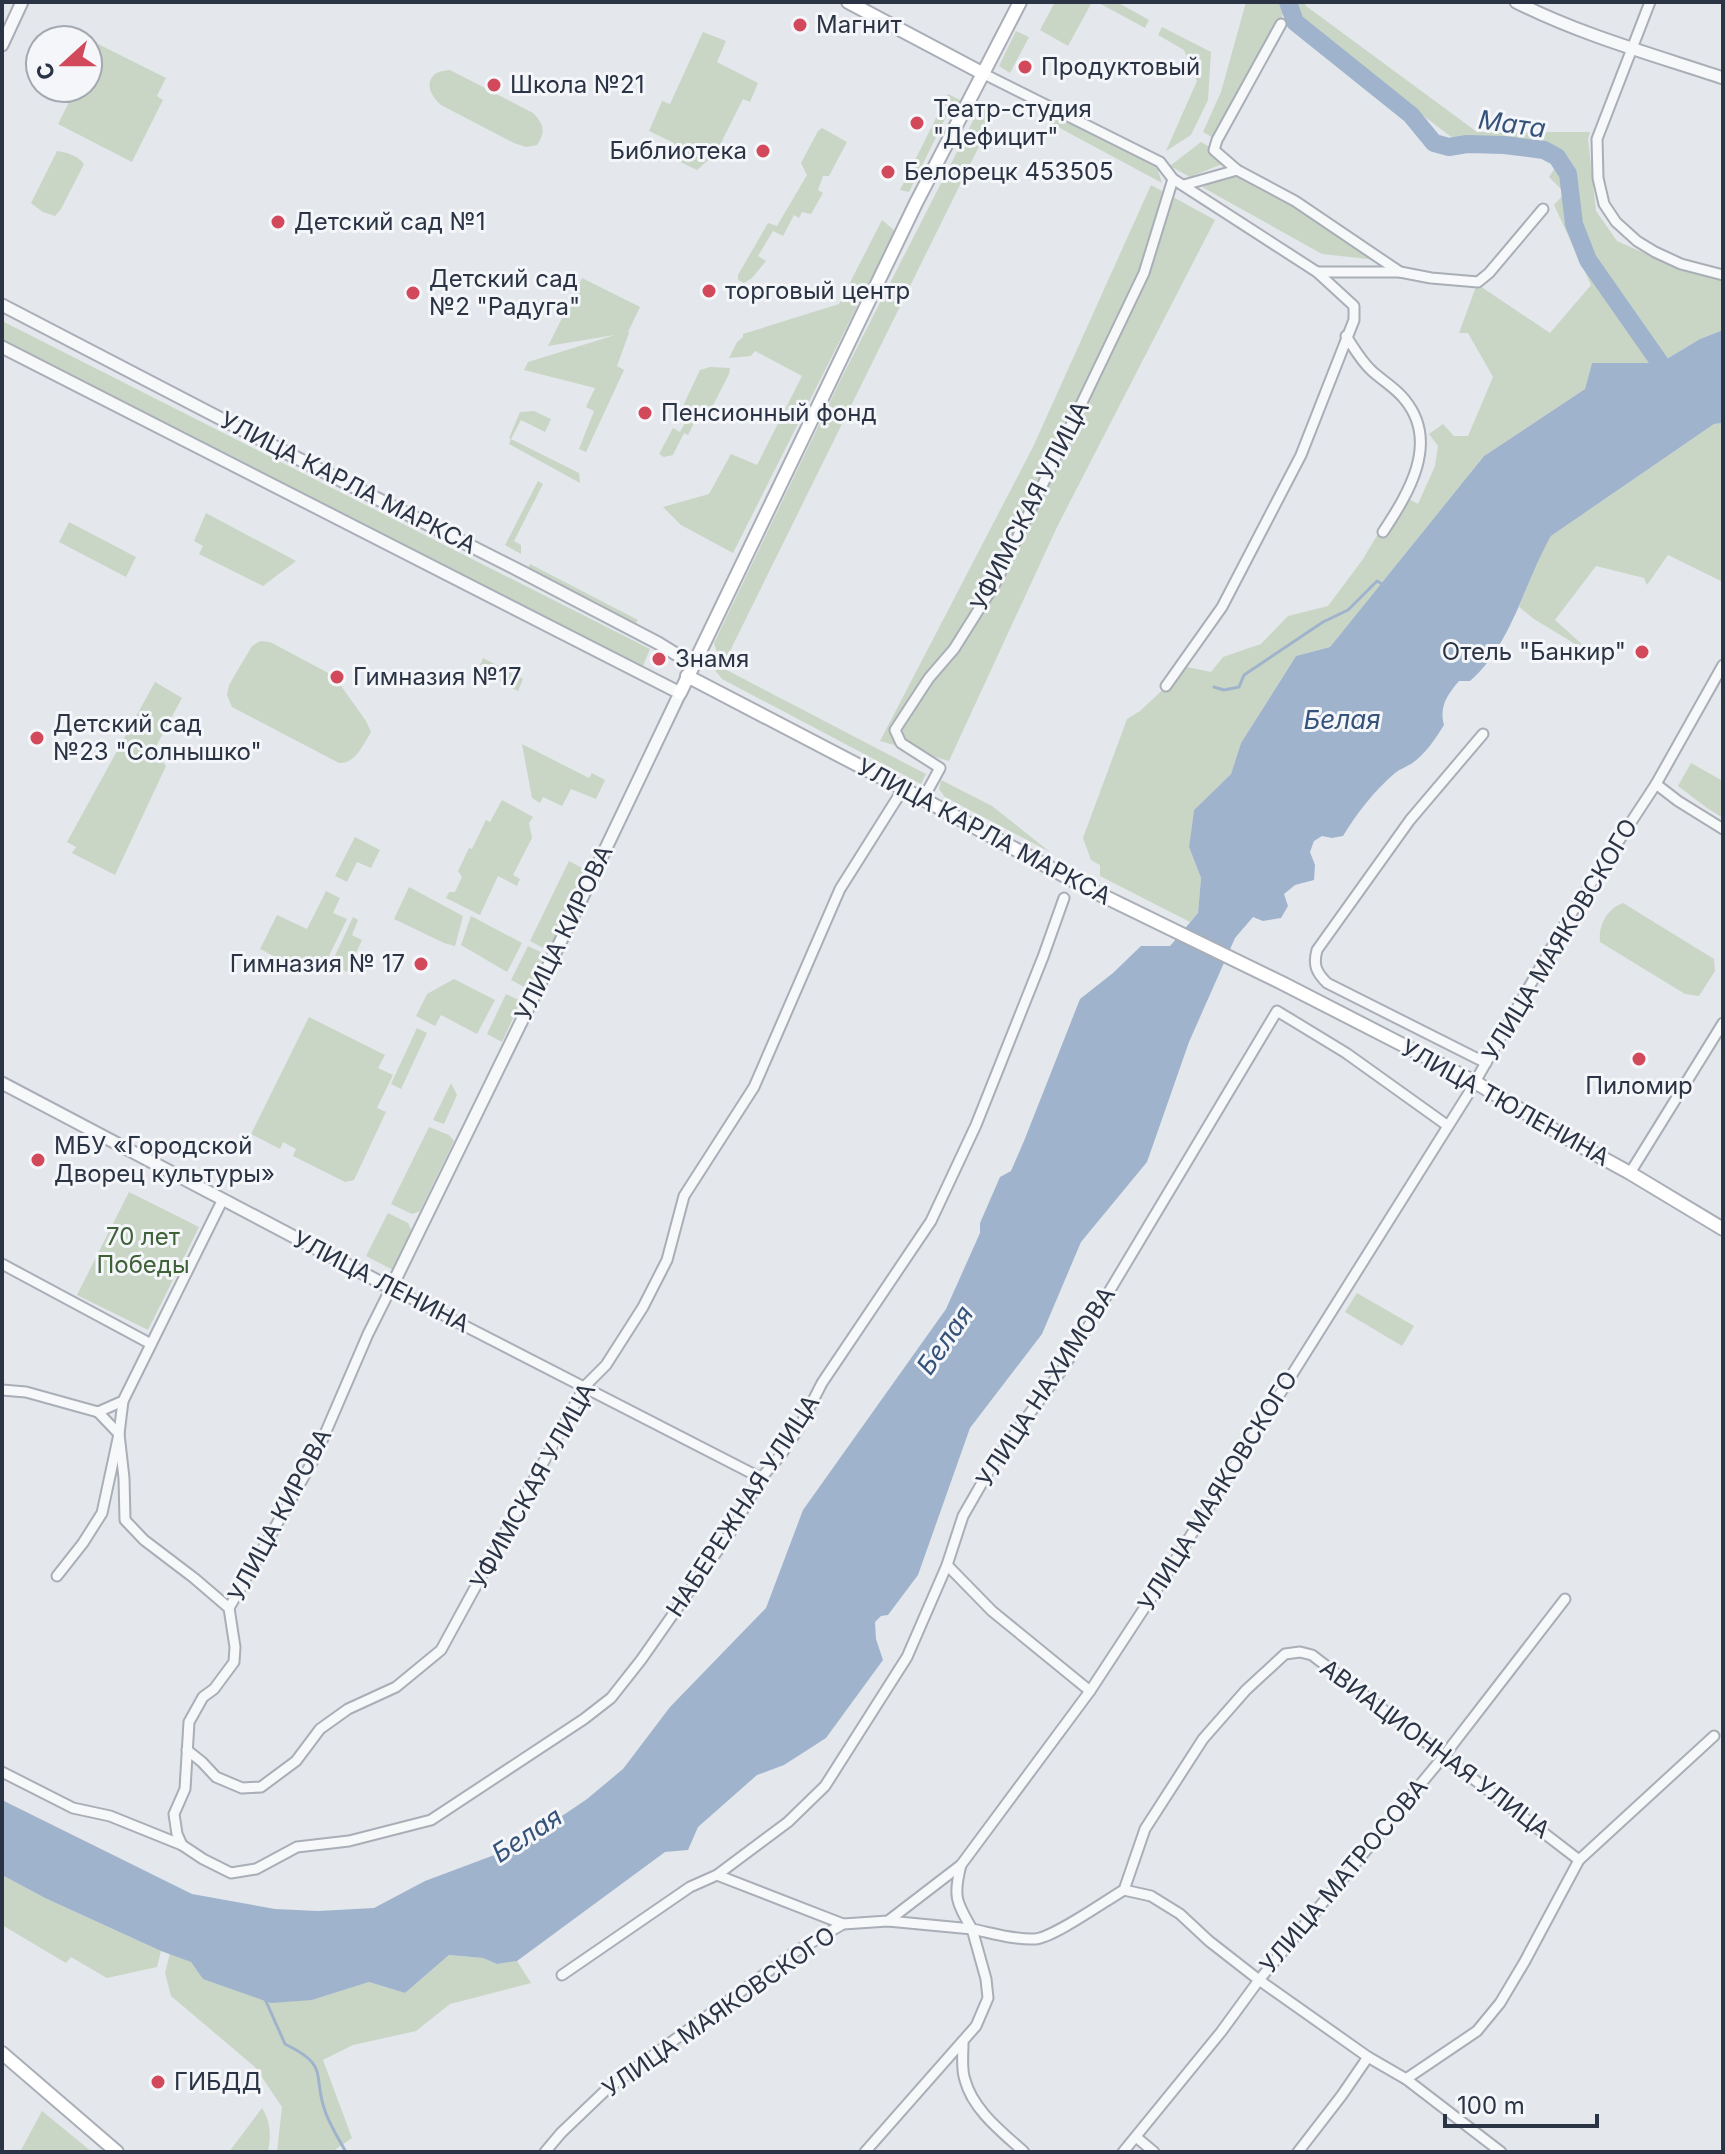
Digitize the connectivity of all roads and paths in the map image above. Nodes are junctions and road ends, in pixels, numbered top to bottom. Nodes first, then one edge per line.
1 (22, 2) edge
2 (848, 2) edge
3 (1020, 2) edge
4 (1516, 2) edge
5 (1650, 2) edge
6 (1281, 24) dead end
7 (2, 45) edge
8 (1632, 48) junction
9 (982, 73) junction
10 (1723, 78) edge
11 (1237, 170) junction
12 (1173, 179) junction
13 (1184, 185) junction
14 (1543, 209) dead end
15 (1317, 272) junction
16 (1400, 272) junction
17 (1723, 275) edge
18 (2, 305) edge
19 (1346, 336) junction
20 (2, 347) edge
21 (1383, 532) dead end
22 (1723, 665) edge
23 (690, 670) junction
24 (1166, 686) dead end
25 (680, 693) junction
26 (1483, 734) dead end
27 (1656, 784) junction
28 (903, 789) junction
29 (923, 799) junction
30 (1723, 829) edge
31 (1064, 898) dead end
32 (1284, 984) joint
33 (1723, 1023) edge
34 (1486, 1063) junction
35 (1475, 1082) junction
36 (2, 1083) edge
37 (1448, 1126) junction
38 (1630, 1173) junction
39 (223, 1199) junction
40 (1723, 1229) edge
41 (2, 1264) edge
42 (391, 1288) junction
43 (151, 1344) junction
44 (585, 1386) junction
45 (2, 1390) edge
46 (123, 1401) junction
47 (98, 1412) junction
48 (119, 1434) junction
49 (761, 1478) junction
50 (947, 1565) junction
51 (57, 1576) dead end
52 (1565, 1599) dead end
53 (229, 1608) junction
54 (1090, 1691) junction
55 (1714, 1736) dead end
56 (187, 1750) junction
57 (1443, 1757) junction
58 (2, 1772) edge
59 (182, 1845) junction
60 (1579, 1860) junction
61 (961, 1865) junction
62 (717, 1875) junction
63 (1124, 1890) junction
64 (888, 1921) junction
65 (843, 1924) junction
66 (972, 1929) junction
67 (562, 1975) dead end
68 (1259, 1980) junction
69 (963, 2043) junction
70 (2, 2053) edge
71 (1368, 2057) junction
72 (1406, 2079) junction
73 (1136, 2137) junction
74 (117, 2152) edge
75 (545, 2152) edge
76 (865, 2152) edge
77 (1024, 2152) edge
78 (1123, 2152) edge
79 (1154, 2152) edge
80 (1298, 2152) edge
81 (1501, 2152) edge

1 - 7 street
2 - 9 main road
3 - 9 main road, УЛИЦА КИРОВА
4 - 8 street
5 - 8 street
6 - 11 street
8 - 10 street
8 - 17 street
9 - 12 street
9 - 23 main road, УЛИЦА КИРОВА
11 - 13 street
11 - 16 street
12 - 13 street
12 - 29 street, УФИМСКАЯ УЛИЦА
13 - 15 street
14 - 16 street
15 - 16 street
15 - 19 street
18 - 23 street, УЛИЦА КАРЛА МАРКСА
19 - 21 street
19 - 24 street
20 - 25 street, УЛИЦА КАРЛА МАРКСА
22 - 27 street, УЛИЦА МАЯКОВСКОГО
23 - 25 main road, УЛИЦА КИРОВА
23 - 28 main road, УЛИЦА КАРЛА МАРКСА
25 - 42 street, УЛИЦА КИРОВА
26 - 34 street
27 - 30 street
27 - 34 street, УЛИЦА МАЯКОВСКОГО
28 - 29 main road, УЛИЦА КАРЛА МАРКСА
28 - 44 street, УФИМСКАЯ УЛИЦА
29 - 32 main road, УЛИЦА КАРЛА МАРКСА
31 - 49 street, НАБЕРЕЖНАЯ УЛИЦА
32 - 35 main road, УЛИЦА ТЮЛЕНИНА
33 - 38 street
34 - 35 street, УЛИЦА МАЯКОВСКОГО
35 - 37 street, УЛИЦА МАЯКОВСКОГО
35 - 38 main road, УЛИЦА ТЮЛЕНИНА
36 - 39 street, УЛИЦА ЛЕНИНА
37 - 50 street, УЛИЦА НАХИМОВА
37 - 54 street, УЛИЦА МАЯКОВСКОГО
38 - 40 main road, УЛИЦА ТЮЛЕНИНА
39 - 42 street, УЛИЦА ЛЕНИНА
39 - 43 street
41 - 43 street
42 - 44 street, УЛИЦА ЛЕНИНА
42 - 53 street, УЛИЦА КИРОВА
43 - 46 street
44 - 49 street, УЛИЦА ЛЕНИНА
44 - 56 street, УФИМСКАЯ УЛИЦА
45 - 47 street
46 - 47 street
46 - 48 street
47 - 48 street
48 - 51 street
48 - 53 street
49 - 59 street, НАБЕРЕЖНАЯ УЛИЦА
50 - 54 street
50 - 62 street, УЛИЦА НАХИМОВА
52 - 57 street, УЛИЦА МАТРОСОВА
53 - 56 street, УЛИЦА КИРОВА
54 - 61 street, УЛИЦА МАЯКОВСКОГО
55 - 60 street
56 - 59 street, УЛИЦА КИРОВА
57 - 60 street, АВИАЦИОННАЯ УЛИЦА
57 - 63 street, АВИАЦИОННАЯ УЛИЦА
57 - 68 street, УЛИЦА МАТРОСОВА
58 - 59 street
60 - 72 street
61 - 64 street, УЛИЦА МАЯКОВСКОГО
61 - 66 street
62 - 65 street
62 - 67 street, УЛИЦА НАХИМОВА
63 - 66 street
63 - 68 street
64 - 65 street, УЛИЦА МАЯКОВСКОГО
64 - 66 street
65 - 75 street, УЛИЦА МАЯКОВСКОГО
66 - 69 street
68 - 71 street
68 - 73 street, УЛИЦА МАТРОСОВА
69 - 76 street
69 - 77 street
70 - 74 main road
71 - 72 street
71 - 80 street
72 - 81 street
73 - 78 street, УЛИЦА МАТРОСОВА
73 - 79 street

